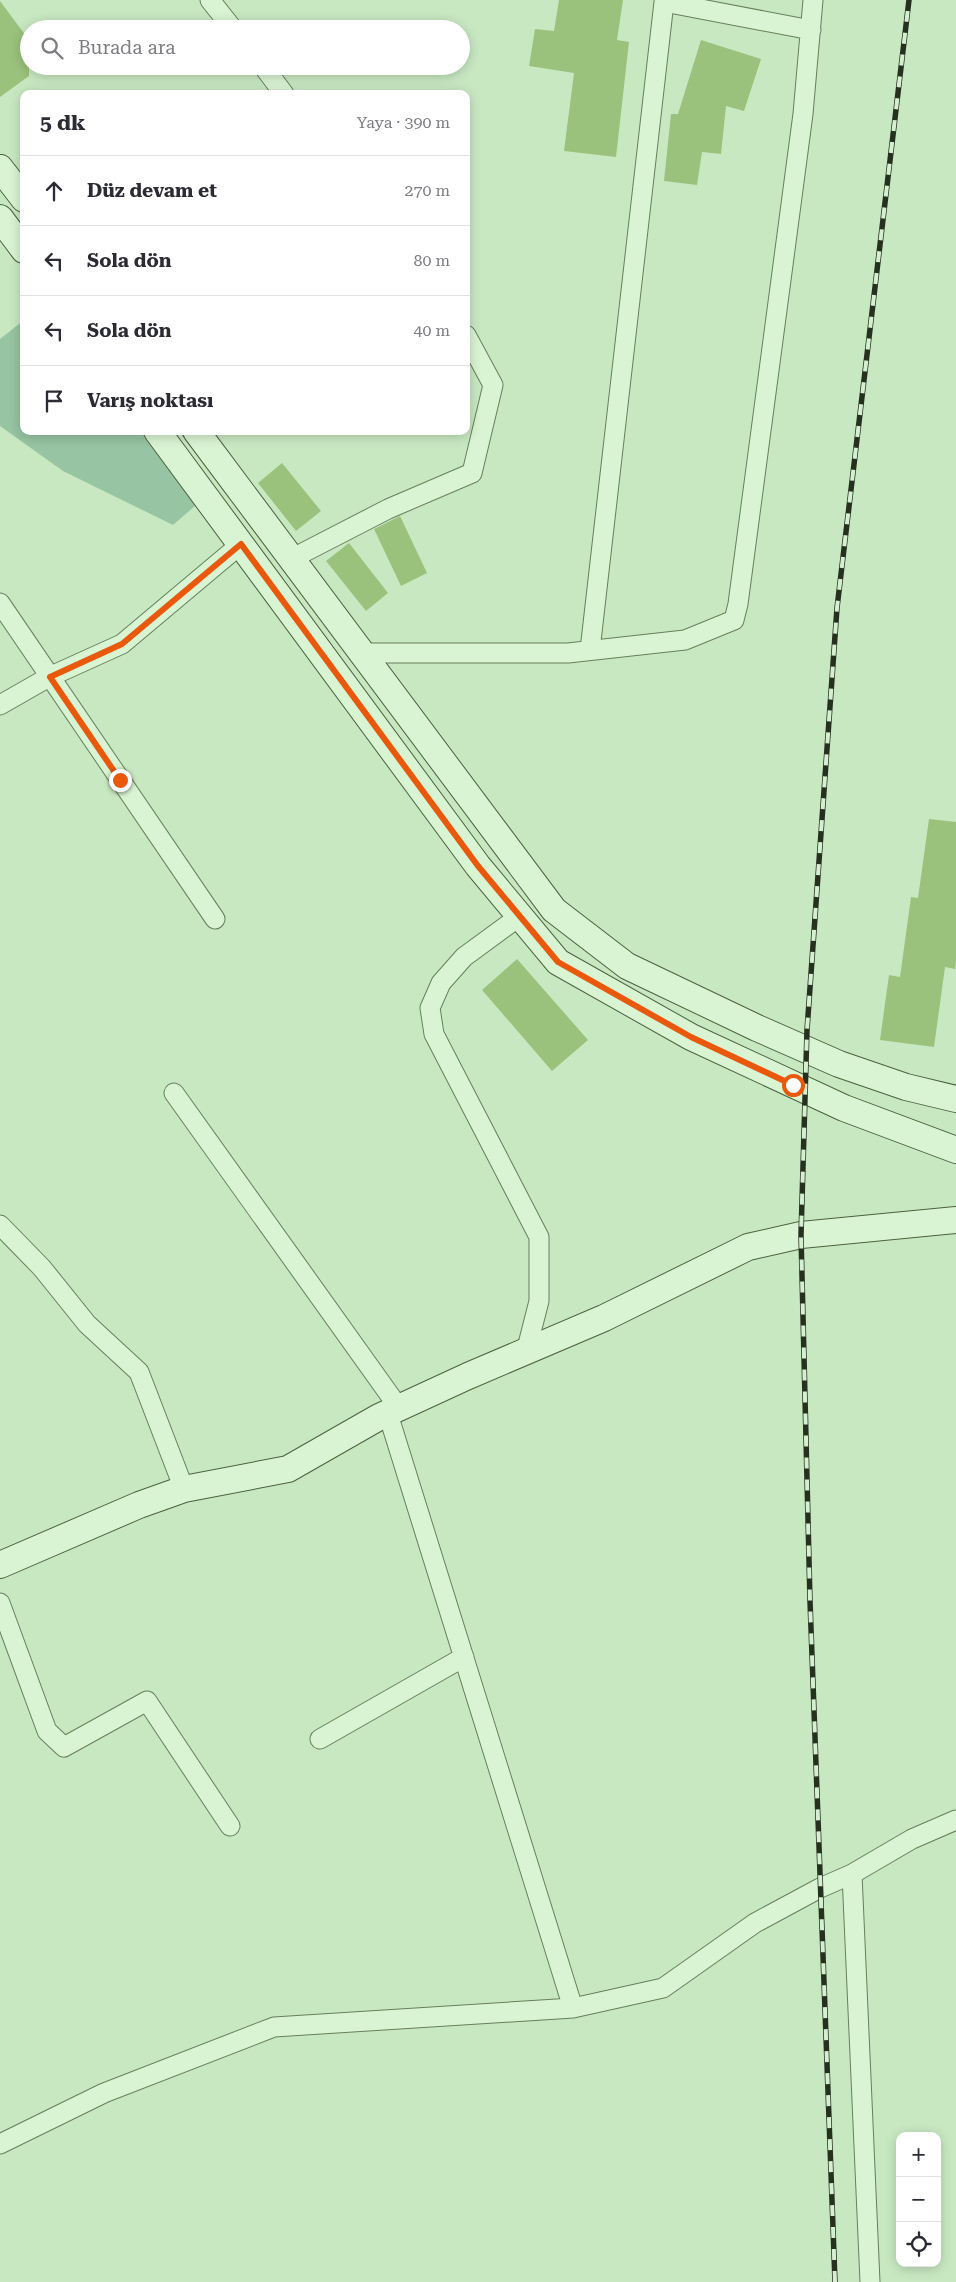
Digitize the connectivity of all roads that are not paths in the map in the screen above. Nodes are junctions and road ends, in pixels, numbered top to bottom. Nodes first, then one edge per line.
1 (210, 0) edge
2 (813, 0) edge
3 (226, 20) edge
4 (811, 30) junction
5 (270, 75) edge
6 (281, 90) edge
7 (0, 168) edge
8 (20, 194) edge
9 (0, 218) edge
10 (20, 245) edge
11 (470, 342) edge
12 (160, 435) edge
13 (199, 435) edge
14 (241, 544) junction
15 (291, 559) junction
16 (0, 603) edge
17 (590, 650) junction
18 (360, 653) junction
19 (50, 677) junction
20 (0, 705) edge
21 (520, 916) junction
22 (215, 919) dead end
23 (174, 1093) dead end
24 (956, 1099) edge
25 (956, 1150) edge
26 (956, 1220) edge
27 (0, 1225) edge
28 (526, 1352) junction
29 (393, 1411) junction
30 (184, 1489) junction
31 (0, 1565) edge
32 (0, 1603) edge
33 (464, 1657) junction
34 (320, 1739) dead end
35 (956, 1820) edge
36 (230, 1826) dead end
37 (852, 1874) junction
38 (573, 2008) junction
39 (0, 2144) edge
40 (870, 2282) edge

1 - 3 street
2 - 4 street
4 - 17 street
4 - 17 street
5 - 6 street
7 - 8 main road
9 - 10 main road
11 - 15 street
12 - 14 main road
13 - 15 main road
14 - 19 street
14 - 21 main road
15 - 18 main road
16 - 19 street
17 - 18 street
18 - 24 main road
19 - 20 street
19 - 22 street
21 - 25 main road
21 - 28 street
23 - 29 street
26 - 28 main road
27 - 30 street
28 - 29 main road
29 - 30 main road
29 - 33 street
30 - 31 main road
32 - 36 street
33 - 34 street
33 - 38 street
35 - 37 street
37 - 38 street
37 - 40 street
38 - 39 street

